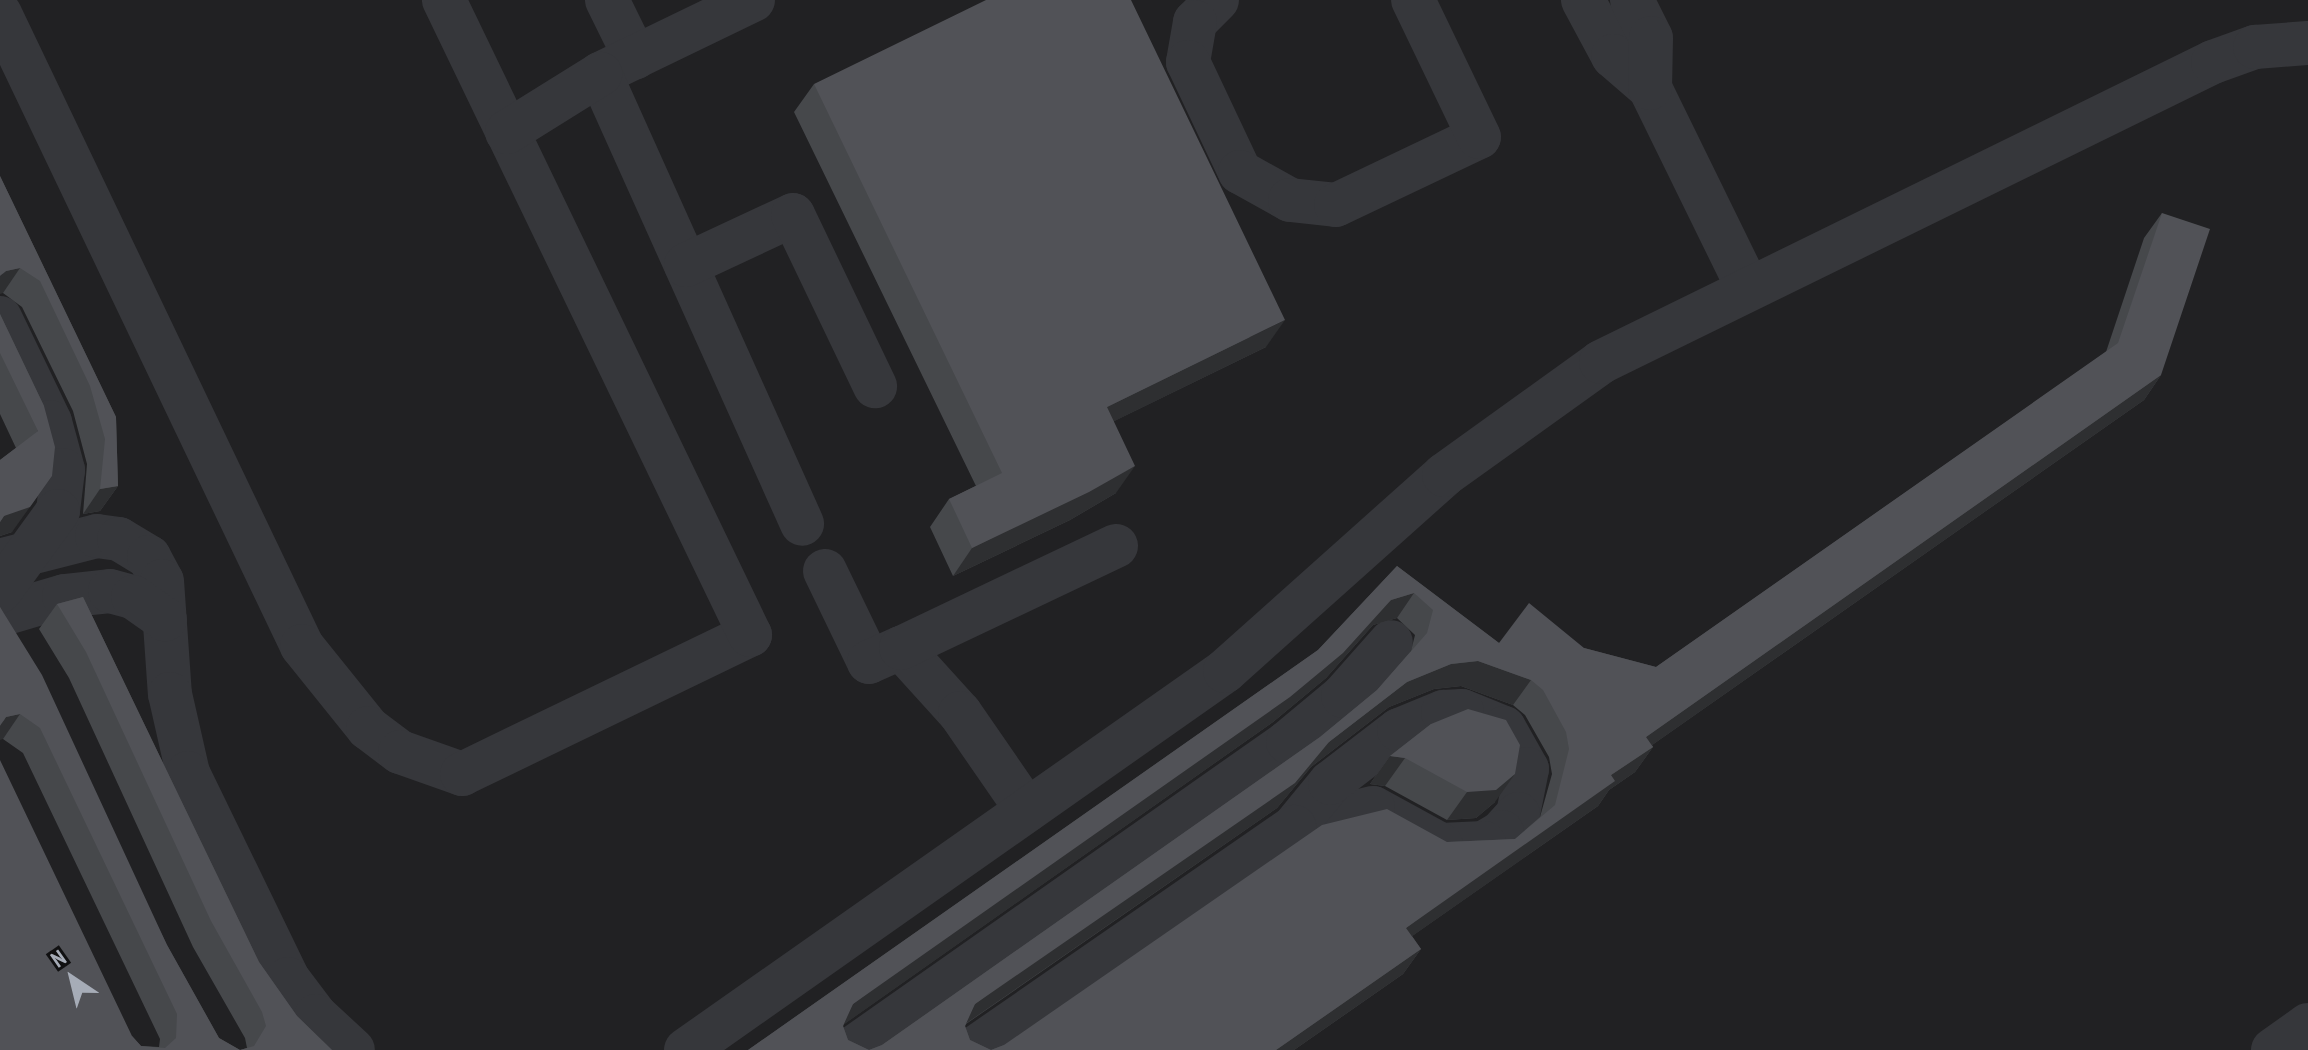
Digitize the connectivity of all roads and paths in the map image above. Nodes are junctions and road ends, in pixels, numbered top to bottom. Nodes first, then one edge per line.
1 (444, 0) edge
2 (607, 0) edge
3 (753, 0) edge
4 (1217, 0) edge
5 (1413, 0) edge
6 (1583, 0) edge
7 (1632, 0) edge
8 (0, 14) edge
9 (2308, 43) edge
10 (618, 65) junction
11 (1650, 88) junction
12 (507, 132) junction
13 (686, 265) junction
14 (1748, 288) junction
15 (0, 318) edge
16 (875, 386) dead end
17 (802, 524) dead end
18 (1116, 546) dead end
19 (0, 560) edge
20 (825, 571) dead end
21 (0, 591) edge
22 (165, 619) junction
23 (8, 626) edge
24 (1391, 642) dead end
25 (901, 648) junction
26 (1027, 810) junction
27 (1294, 827) junction
28 (2308, 1025) edge
29 (353, 1050) edge
30 (686, 1050) edge
31 (850, 1050) edge
32 (972, 1050) edge
33 (2273, 1050) edge

1 - 12 lane
2 - 10 lane
3 - 10 lane
4 - 5 lane
6 - 11 lane
7 - 11 lane
8 - 12 lane
9 - 14 lane
10 - 12 lane
10 - 13 lane
11 - 14 lane
13 - 16 lane
13 - 17 lane
14 - 26 lane
15 - 21 lane, bridge
18 - 25 lane
19 - 22 lane
20 - 25 lane
22 - 23 lane
22 - 29 lane
24 - 31 lane
25 - 26 lane
26 - 30 lane
27 - 27 lane
27 - 32 lane
28 - 33 lane

